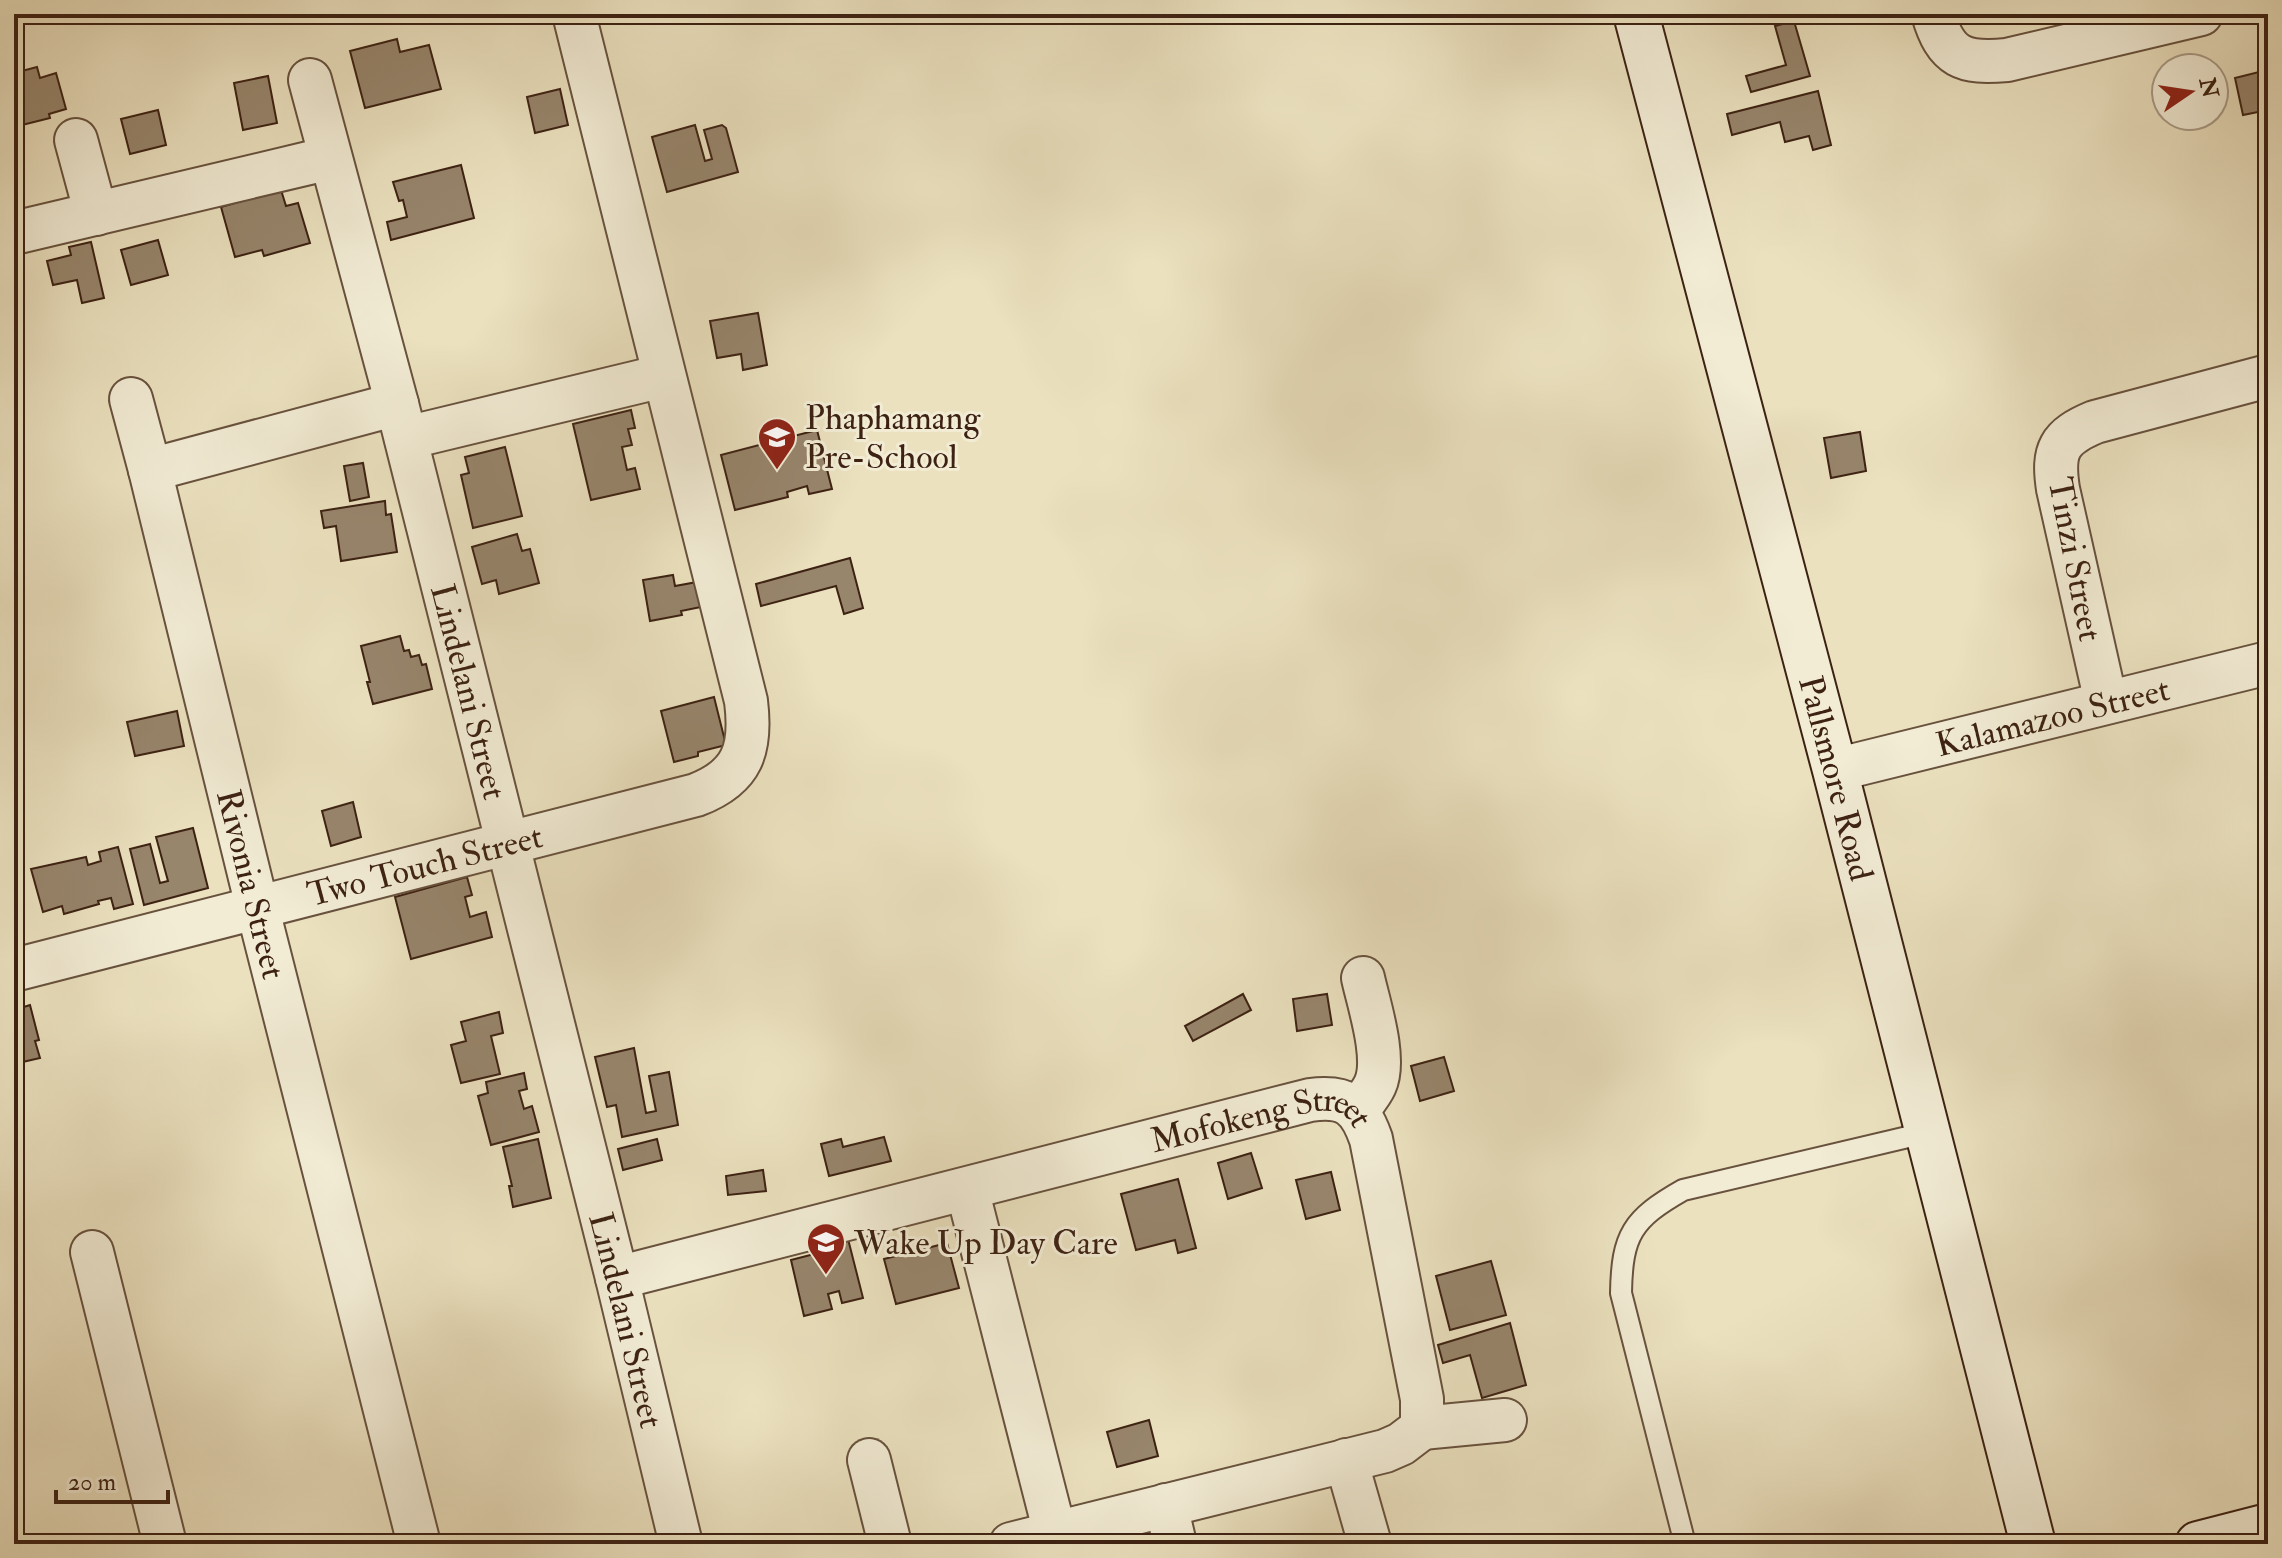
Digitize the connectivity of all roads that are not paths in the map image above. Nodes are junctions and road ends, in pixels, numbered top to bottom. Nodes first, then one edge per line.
1 (574, 14) edge
2 (1636, 14) edge
3 (1933, 14) edge
4 (2194, 15) edge
5 (310, 80) dead end
6 (76, 140) dead end
7 (330, 158) junction
8 (96, 214) junction
9 (14, 233) edge
10 (663, 376) junction
11 (2268, 376) edge
12 (131, 399) dead end
13 (402, 421) junction
14 (150, 470) junction
15 (2268, 663) edge
16 (2106, 702) junction
17 (1835, 770) junction
18 (506, 842) junction
19 (257, 906) junction
20 (16, 962) edge
21 (1363, 978) dead end
22 (1357, 1111) junction
23 (1929, 1132) junction
24 (967, 1189) junction
25 (92, 1252) dead end
26 (617, 1278) junction
27 (1505, 1420) dead end
28 (1422, 1428) junction
29 (869, 1460) dead end
30 (1346, 1460) junction
31 (1170, 1524) edge
32 (2268, 1526) edge
33 (1055, 1533) junction
34 (165, 1544) edge
35 (419, 1544) edge
36 (681, 1544) edge
37 (890, 1544) edge
38 (1011, 1544) edge
39 (1370, 1544) edge
40 (1685, 1544) edge
41 (2033, 1544) edge
42 (2198, 1544) edge

1 - 10 street
2 - 17 street, Pallsmore Road
3 - 4 street
5 - 7 street, Lindelani Street
6 - 8 street
7 - 8 street
7 - 13 street, Lindelani Street
8 - 9 street
10 - 13 street
10 - 18 street, Two Touch Street
11 - 16 street, Tinzi Street
12 - 14 street, Rivonia Street
13 - 14 street
13 - 18 street, Lindelani Street
14 - 19 street, Rivonia Street
15 - 16 street, Kalamazoo Street
16 - 17 street, Kalamazoo Street
17 - 23 street, Pallsmore Road
18 - 19 street, Two Touch Street
18 - 26 street, Lindelani Street
19 - 20 street, Two Touch Street
19 - 35 street, Rivonia Street
21 - 22 street
22 - 24 street, Mofokeng Street
22 - 28 street, Mofokeng Street
23 - 40 lane
23 - 41 street, Pallsmore Road
24 - 26 street, Mofokeng Street
24 - 33 street
25 - 34 street
26 - 36 street, Lindelani Street
27 - 28 street
28 - 30 street
29 - 37 street
30 - 31 street
30 - 39 street
31 - 33 street
32 - 42 street
33 - 38 street

